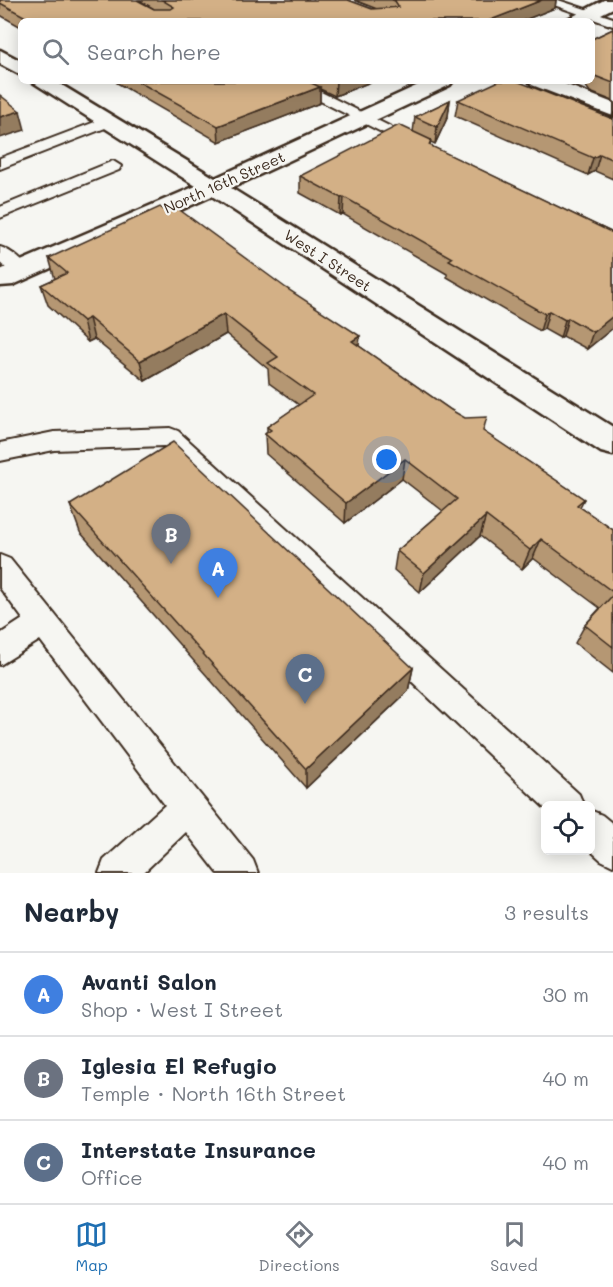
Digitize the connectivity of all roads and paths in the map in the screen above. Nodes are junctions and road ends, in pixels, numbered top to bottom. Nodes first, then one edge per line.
1 (546, 0) edge
2 (613, 3) edge
3 (581, 17) edge
4 (595, 19) edge
5 (613, 22) edge
6 (0, 56) edge
7 (18, 67) edge
8 (46, 84) edge
9 (294, 84) edge
10 (437, 84) edge
11 (547, 84) edge
12 (613, 110) edge
13 (363, 118) junction
14 (108, 122) junction
15 (436, 153) edge
16 (0, 164) edge
17 (113, 166) dead end
18 (214, 187) junction
19 (0, 213) edge
20 (0, 253) edge
21 (12, 275) joint
22 (613, 443) edge
23 (0, 452) edge
24 (0, 567) edge
25 (43, 622) junction
26 (0, 651) edge
27 (562, 801) edge
28 (188, 807) junction
29 (595, 831) edge
30 (613, 848) edge
31 (117, 873) edge
32 (240, 873) edge

1 - 3 lane
2 - 3 street
4 - 5 lane
6 - 7 street
8 - 14 street, West I Street
9 - 13 lane
10 - 13 street, North 16th Street
11 - 12 street
13 - 15 lane
13 - 18 street, North 16th Street
14 - 16 lane
14 - 18 street, West I Street
17 - 19 lane
18 - 21 street, North 16th Street
18 - 22 street, West I Street
20 - 21 lane
23 - 27 lane
24 - 25 lane
25 - 26 lane
25 - 28 lane
28 - 31 lane
28 - 32 lane
29 - 30 lane

